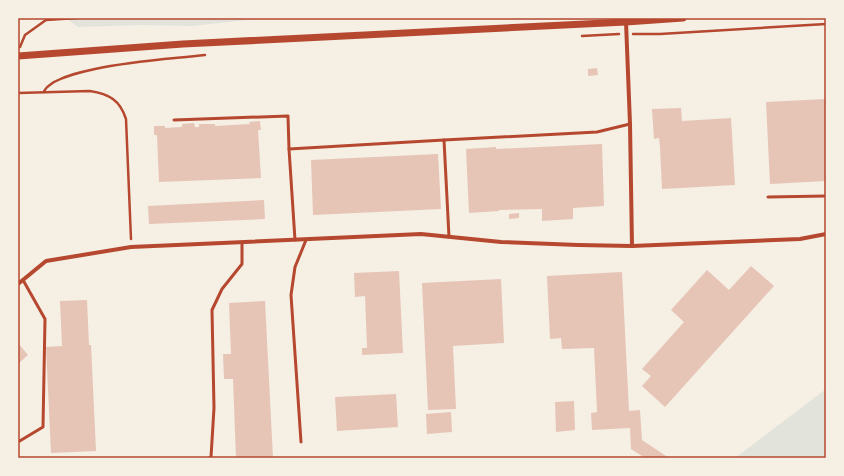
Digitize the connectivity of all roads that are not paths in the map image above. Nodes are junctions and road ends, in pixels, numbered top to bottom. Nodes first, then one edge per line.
1 (683, 18) edge
2 (626, 22) junction
3 (18, 56) edge
4 (174, 120) dead end
5 (630, 124) junction
6 (444, 140) junction
7 (290, 148) junction
8 (826, 196) edge
9 (768, 197) dead end
10 (826, 234) edge
11 (449, 237) junction
12 (295, 240) junction
13 (306, 240) junction
14 (242, 243) junction
15 (632, 246) junction
16 (23, 280) junction
17 (18, 284) edge
18 (18, 442) edge
19 (302, 442) dead end
20 (209, 458) edge

1 - 2 street
2 - 3 street
2 - 5 street
4 - 7 lane
5 - 6 lane
5 - 15 street
6 - 7 lane
6 - 11 lane
7 - 12 lane
8 - 9 lane
10 - 15 street
11 - 13 street
11 - 15 street
12 - 13 street
12 - 14 street
13 - 19 lane
14 - 16 street
14 - 20 lane
16 - 17 street
16 - 18 lane

